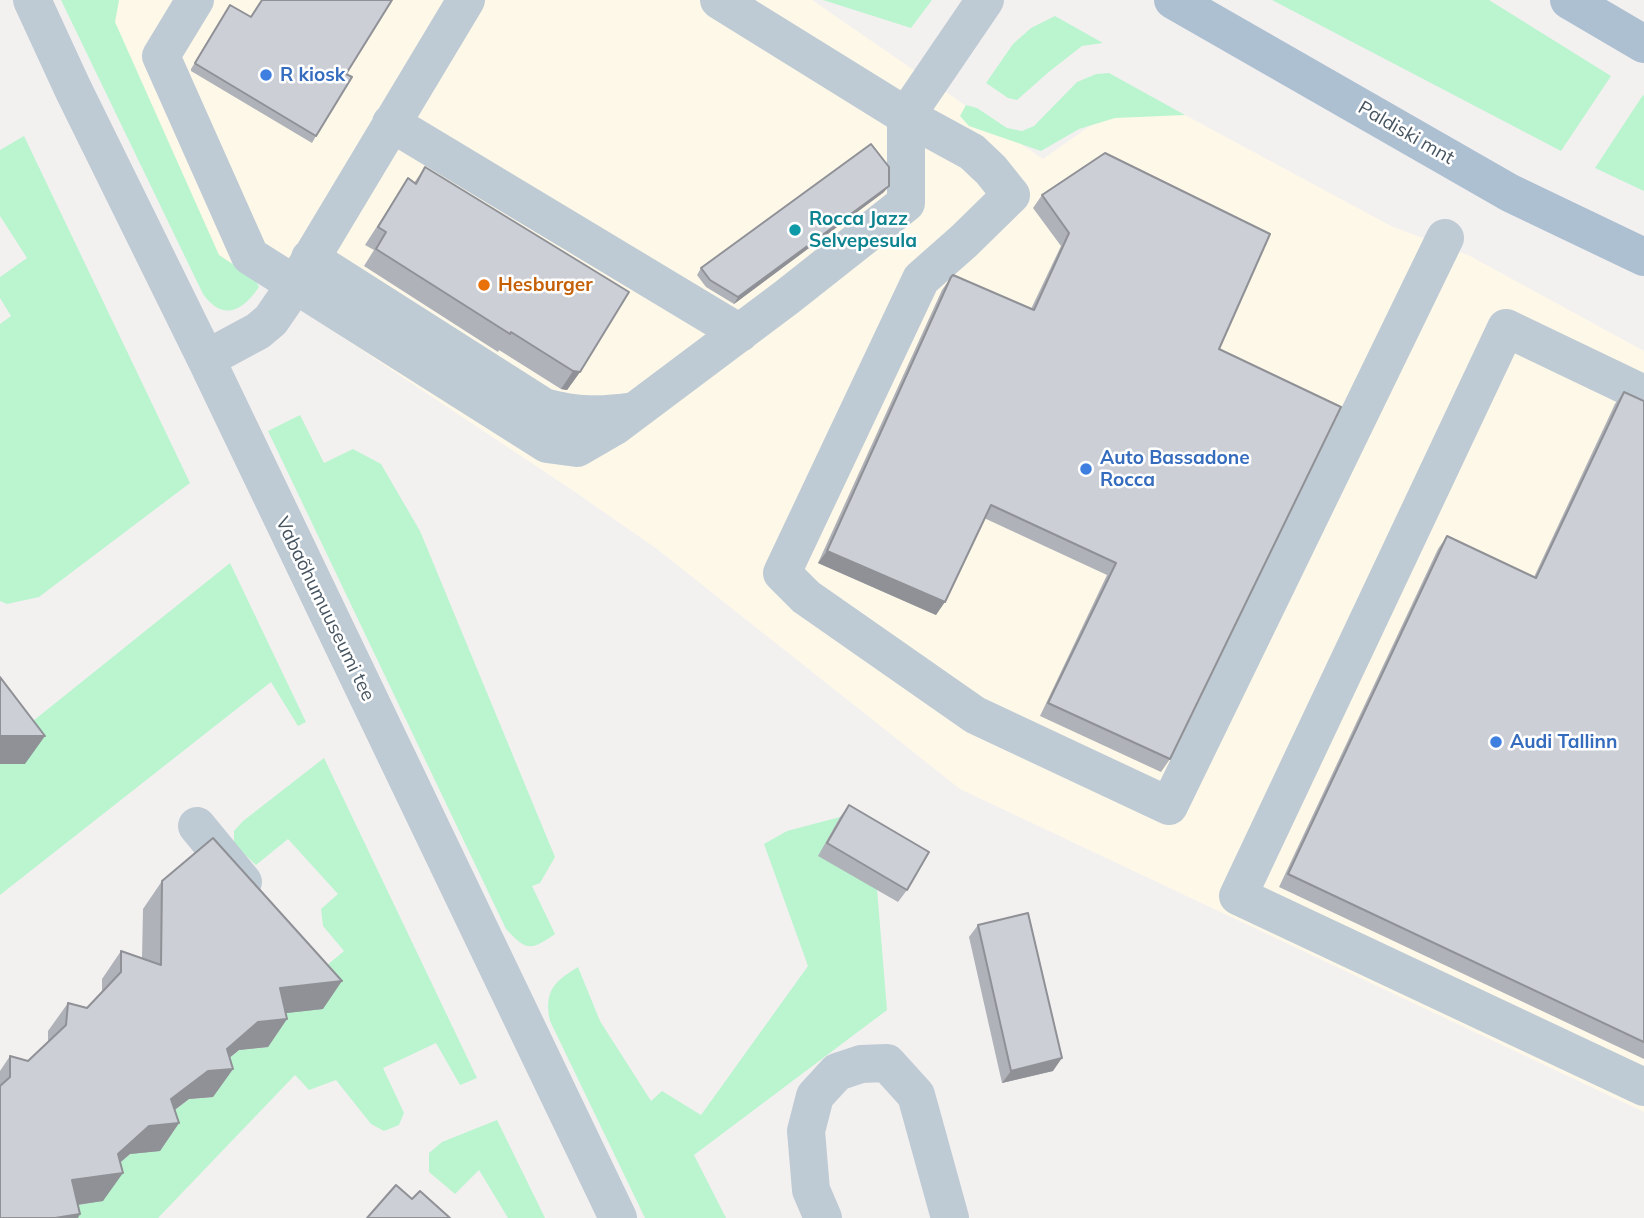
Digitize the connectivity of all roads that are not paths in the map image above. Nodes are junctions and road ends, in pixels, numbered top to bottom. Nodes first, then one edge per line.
1 (32, 0) edge
2 (195, 0) edge
3 (466, 0) edge
4 (719, 0) edge
5 (985, 0) edge
6 (1173, 0) edge
7 (1569, 0) edge
8 (1644, 44) edge
9 (906, 116) junction
10 (391, 123) junction
11 (1445, 238) dead end
12 (1644, 257) edge
13 (302, 271) junction
14 (740, 333) junction
15 (206, 359) junction
16 (1644, 394) edge
17 (197, 826) dead end
18 (266, 908) edge
19 (1644, 1087) edge
20 (618, 1218) edge
21 (824, 1218) edge
22 (950, 1218) edge

1 - 15 street, Vabaõhumuuseumi tee
2 - 13 street
3 - 10 street
4 - 9 street
5 - 9 street
6 - 12 main road, Paldiski mnt
7 - 8 main road
9 - 11 street
9 - 14 street
10 - 13 street
10 - 14 street
13 - 14 street
13 - 15 street
15 - 20 street, Vabaõhumuuseumi tee
16 - 19 street
17 - 18 street
21 - 22 street

